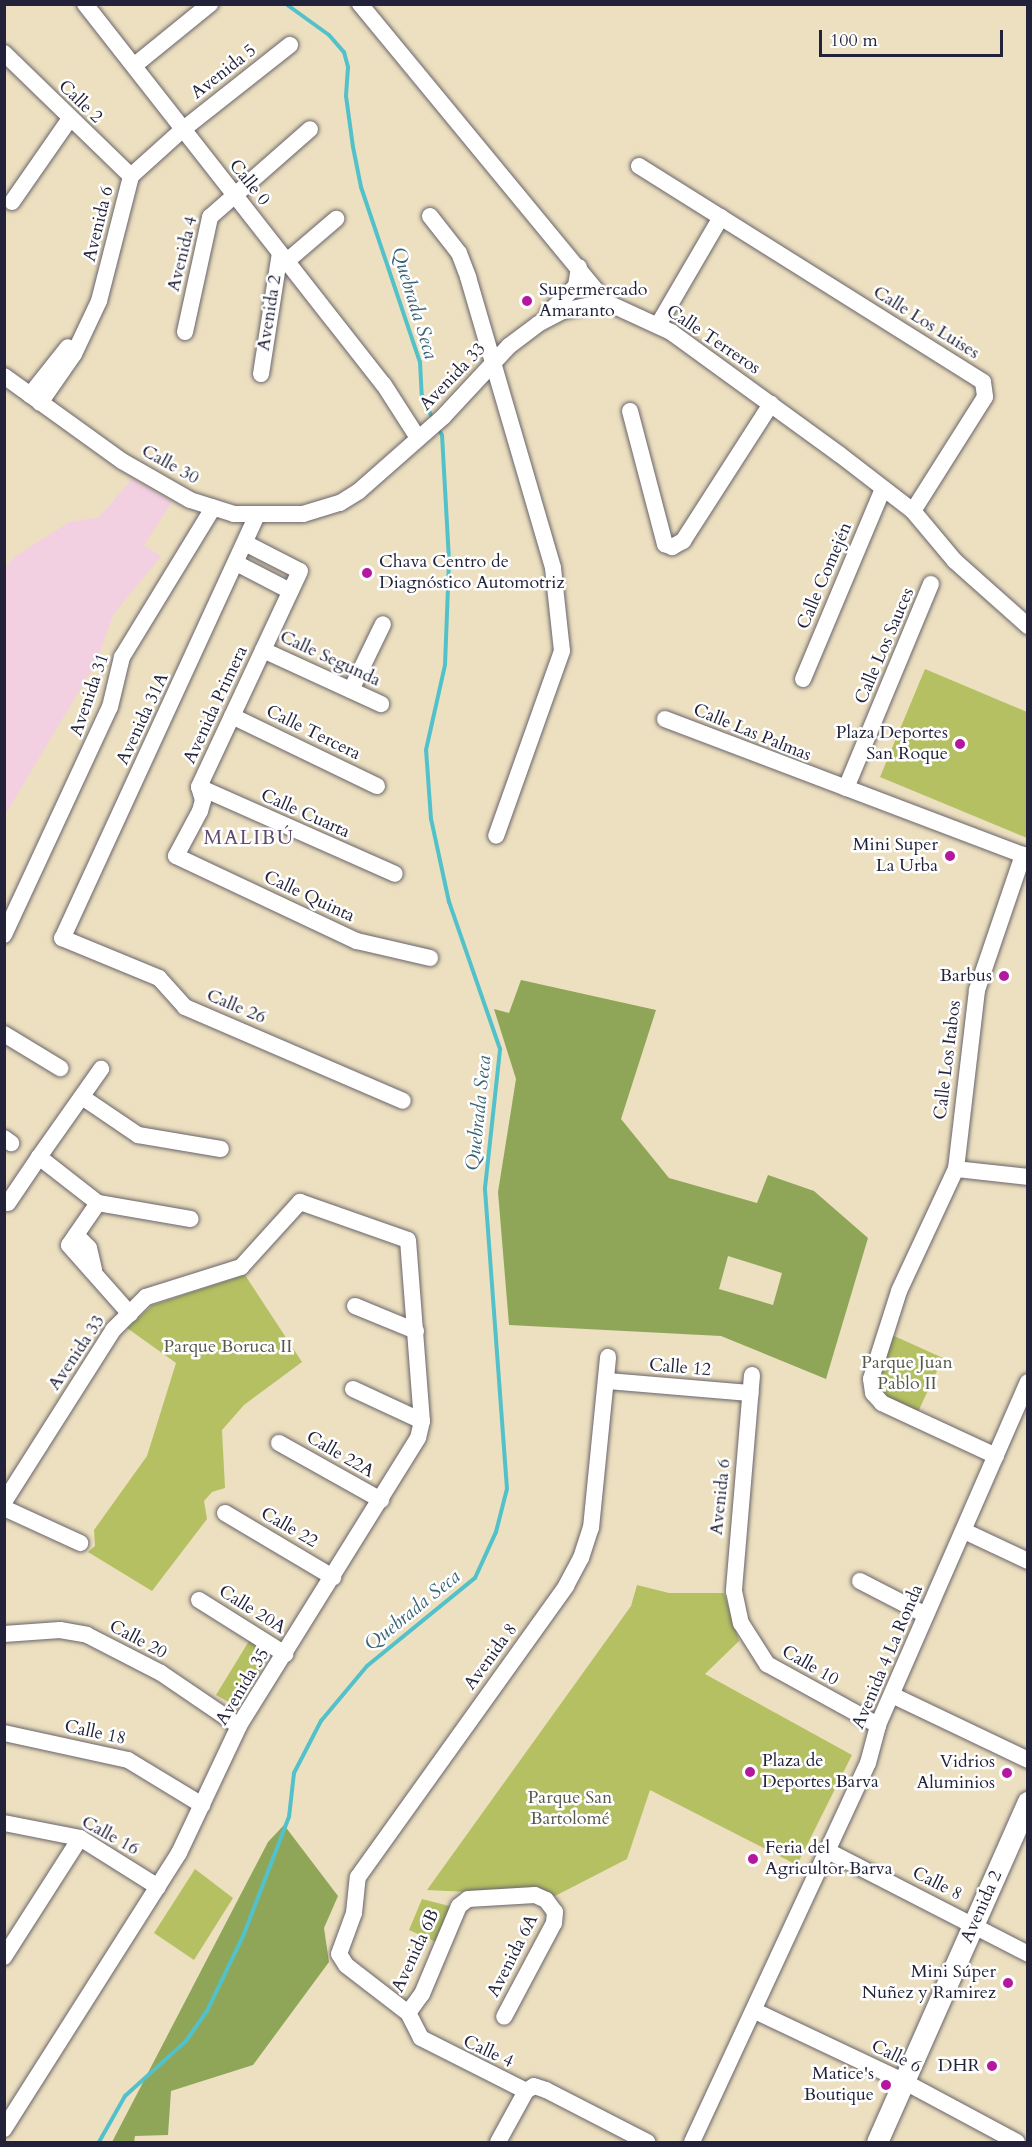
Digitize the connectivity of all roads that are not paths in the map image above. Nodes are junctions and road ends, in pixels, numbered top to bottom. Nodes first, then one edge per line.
1 (85, 4) edge
2 (210, 4) edge
3 (360, 4) edge
4 (290, 45) dead end
5 (6, 59) edge
6 (135, 65) junction
7 (69, 120) junction
8 (310, 129) dead end
9 (181, 130) junction
10 (639, 166) dead end
11 (130, 176) junction
12 (234, 195) junction
13 (12, 202) dead end
14 (430, 216) dead end
15 (721, 217) junction
16 (336, 219) dead end
17 (283, 257) junction
18 (579, 267) junction
19 (606, 302) junction
20 (538, 324) junction
21 (658, 325) junction
22 (185, 332) dead end
23 (494, 363) junction
24 (261, 374) dead end
25 (4, 376) edge
26 (35, 399) junction
27 (771, 404) junction
28 (630, 411) dead end
29 (418, 438) junction
30 (883, 489) junction
31 (340, 503) joint
32 (213, 508) junction
33 (913, 511) junction
34 (257, 515) junction
35 (247, 544) junction
36 (238, 564) junction
37 (932, 584) dead end
38 (290, 591) junction
39 (383, 624) dead end
40 (1028, 626) edge
41 (263, 650) junction
42 (804, 679) dead end
43 (351, 690) junction
44 (381, 704) dead end
45 (232, 716) junction
46 (665, 719) dead end
47 (377, 786) dead end
48 (199, 787) junction
49 (846, 788) junction
50 (496, 836) dead end
51 (176, 856) joint
52 (1025, 856) edge
53 (395, 874) dead end
54 (4, 935) edge
55 (62, 938) joint
56 (430, 958) dead end
57 (4, 1034) edge
58 (60, 1068) dead end
59 (101, 1069) dead end
60 (82, 1097) junction
61 (403, 1101) dead end
62 (221, 1149) dead end
63 (39, 1157) junction
64 (956, 1169) junction
65 (1028, 1177) edge
66 (300, 1202) joint
67 (8, 1203) dead end
68 (98, 1203) junction
69 (191, 1219) dead end
70 (355, 1306) dead end
71 (130, 1314) junction
72 (416, 1331) junction
73 (608, 1357) dead end
74 (752, 1375) dead end
75 (607, 1381) junction
76 (1028, 1382) edge
77 (353, 1389) dead end
78 (751, 1393) junction
79 (422, 1421) junction
80 (279, 1443) dead end
81 (996, 1456) junction
82 (381, 1500) junction
83 (4, 1502) edge
84 (4, 1508) edge
85 (225, 1513) dead end
86 (964, 1532) junction
87 (80, 1543) dead end
88 (1028, 1561) edge
89 (333, 1577) junction
90 (860, 1581) dead end
91 (199, 1600) dead end
92 (926, 1615) junction
93 (741, 1623) joint
94 (4, 1634) edge
95 (285, 1654) junction
96 (892, 1695) junction
97 (878, 1725) junction
98 (239, 1726) junction
99 (4, 1733) edge
100 (1028, 1760) edge
101 (1028, 1802) edge
102 (202, 1805) junction
103 (4, 1823) edge
104 (80, 1838) junction
105 (828, 1851) junction
106 (158, 1887) junction
107 (459, 1906) joint
108 (974, 1924) junction
109 (339, 1954) joint
110 (1028, 1954) edge
111 (4, 1957) edge
112 (755, 2011) junction
113 (408, 2013) junction
114 (504, 2017) dead end
115 (905, 2082) junction
116 (526, 2091) junction
117 (4, 2129) edge
118 (498, 2142) edge
119 (647, 2142) edge
120 (692, 2142) edge
121 (877, 2142) edge
122 (1017, 2142) edge

1 - 6 street, Calle 0
2 - 6 street
3 - 18 street, Calle Terreros
4 - 9 street, Avenida 5
5 - 7 street, Calle 2
6 - 9 street, Calle 0
7 - 11 street, Calle 2
7 - 13 street
8 - 12 street, Avenida 4
9 - 11 street, Avenida 6
9 - 12 street, Calle 0
10 - 15 street, Calle Los Luises
11 - 26 street, Avenida 6
12 - 17 street, Calle 0
12 - 22 street, Avenida 4
14 - 23 street
15 - 21 street
15 - 33 street, Calle Los Luises
16 - 17 street
17 - 24 street, Avenida 2
17 - 29 street, Calle 0
18 - 19 street, Calle Terreros
18 - 20 street
19 - 20 street, Avenida 33
19 - 21 street, Calle Terreros
20 - 23 street, Avenida 33
21 - 27 street, Calle Terreros
23 - 29 street, Avenida 33
23 - 50 street
25 - 26 street, Calle 30
26 - 32 street, Calle 30
27 - 28 street
27 - 30 street, Calle Terreros
29 - 31 street, Avenida 33
30 - 33 street, Calle Terreros
30 - 42 street, Calle Comején
31 - 34 street, Calle 30
32 - 34 street, Calle 30
32 - 54 street, Avenida 31
33 - 40 street, Calle Terreros
34 - 35 street, Avenida 31A
35 - 36 street, Avenida 31A
35 - 38 street, Avenida Primera
36 - 38 street
36 - 55 street, Avenida 31A
37 - 49 street, Calle Los Sauces
38 - 41 street, Avenida Primera
39 - 43 street
41 - 43 street, Calle Segunda
41 - 45 street, Avenida Primera
43 - 44 street, Calle Segunda
45 - 47 street, Calle Tercera
45 - 48 street, Avenida Primera
46 - 49 street, Calle Las Palmas
48 - 51 street, Avenida Primera
48 - 53 street, Calle Cuarta
49 - 52 street, Calle Las Palmas
51 - 56 street, Calle Quinta
52 - 64 street, Calle Los Itabos
55 - 61 street, Calle 26
57 - 58 street
59 - 60 street
60 - 62 street
60 - 63 street
63 - 67 street
63 - 68 street
64 - 65 street
64 - 81 street, Calle Los Itabos
66 - 71 street, Avenida 33
66 - 72 street, Avenida 35
68 - 69 street
68 - 71 street
70 - 72 street
71 - 83 street, Avenida 33
72 - 79 street, Avenida 35
73 - 75 street, Avenida 8
74 - 78 street, Avenida 6
75 - 78 street, Calle 12
75 - 109 street, Avenida 8
76 - 81 street, Avenida 4 La Ronda
77 - 79 street
78 - 93 street, Avenida 6
79 - 82 street, Avenida 35
80 - 82 street, Calle 22A
81 - 86 street, Avenida 4 La Ronda
82 - 89 street, Avenida 35
84 - 87 street
85 - 89 street, Calle 22
86 - 88 street
86 - 92 street, Avenida 4 La Ronda
89 - 95 street, Avenida 35
90 - 92 street
91 - 95 street, Calle 20A
92 - 96 street, Avenida 4 La Ronda
93 - 97 street, Calle 10
94 - 98 street, Calle 20
95 - 98 street, Avenida 35
96 - 97 street, Avenida 4 La Ronda
96 - 100 street
97 - 105 street, Avenida 4 La Ronda
98 - 102 street, Avenida 35
99 - 102 street, Calle 18
101 - 108 main road, Avenida 2
102 - 106 street, Avenida 35
103 - 104 street, Calle 16
104 - 106 street, Calle 16
104 - 111 street
105 - 108 street, Calle 8
105 - 112 street, Avenida 4 La Ronda
106 - 117 street, Avenida 35
107 - 113 street, Avenida 6B
107 - 114 street, Avenida 6A
108 - 110 street, Calle 8
108 - 115 main road, Avenida 2
109 - 113 street, Calle 4
112 - 115 street, Calle 6
112 - 120 street, Avenida 4 La Ronda
113 - 116 street, Calle 4
115 - 121 main road, Avenida 2
115 - 122 street, Calle 6
116 - 118 street
116 - 119 street, Calle 4

